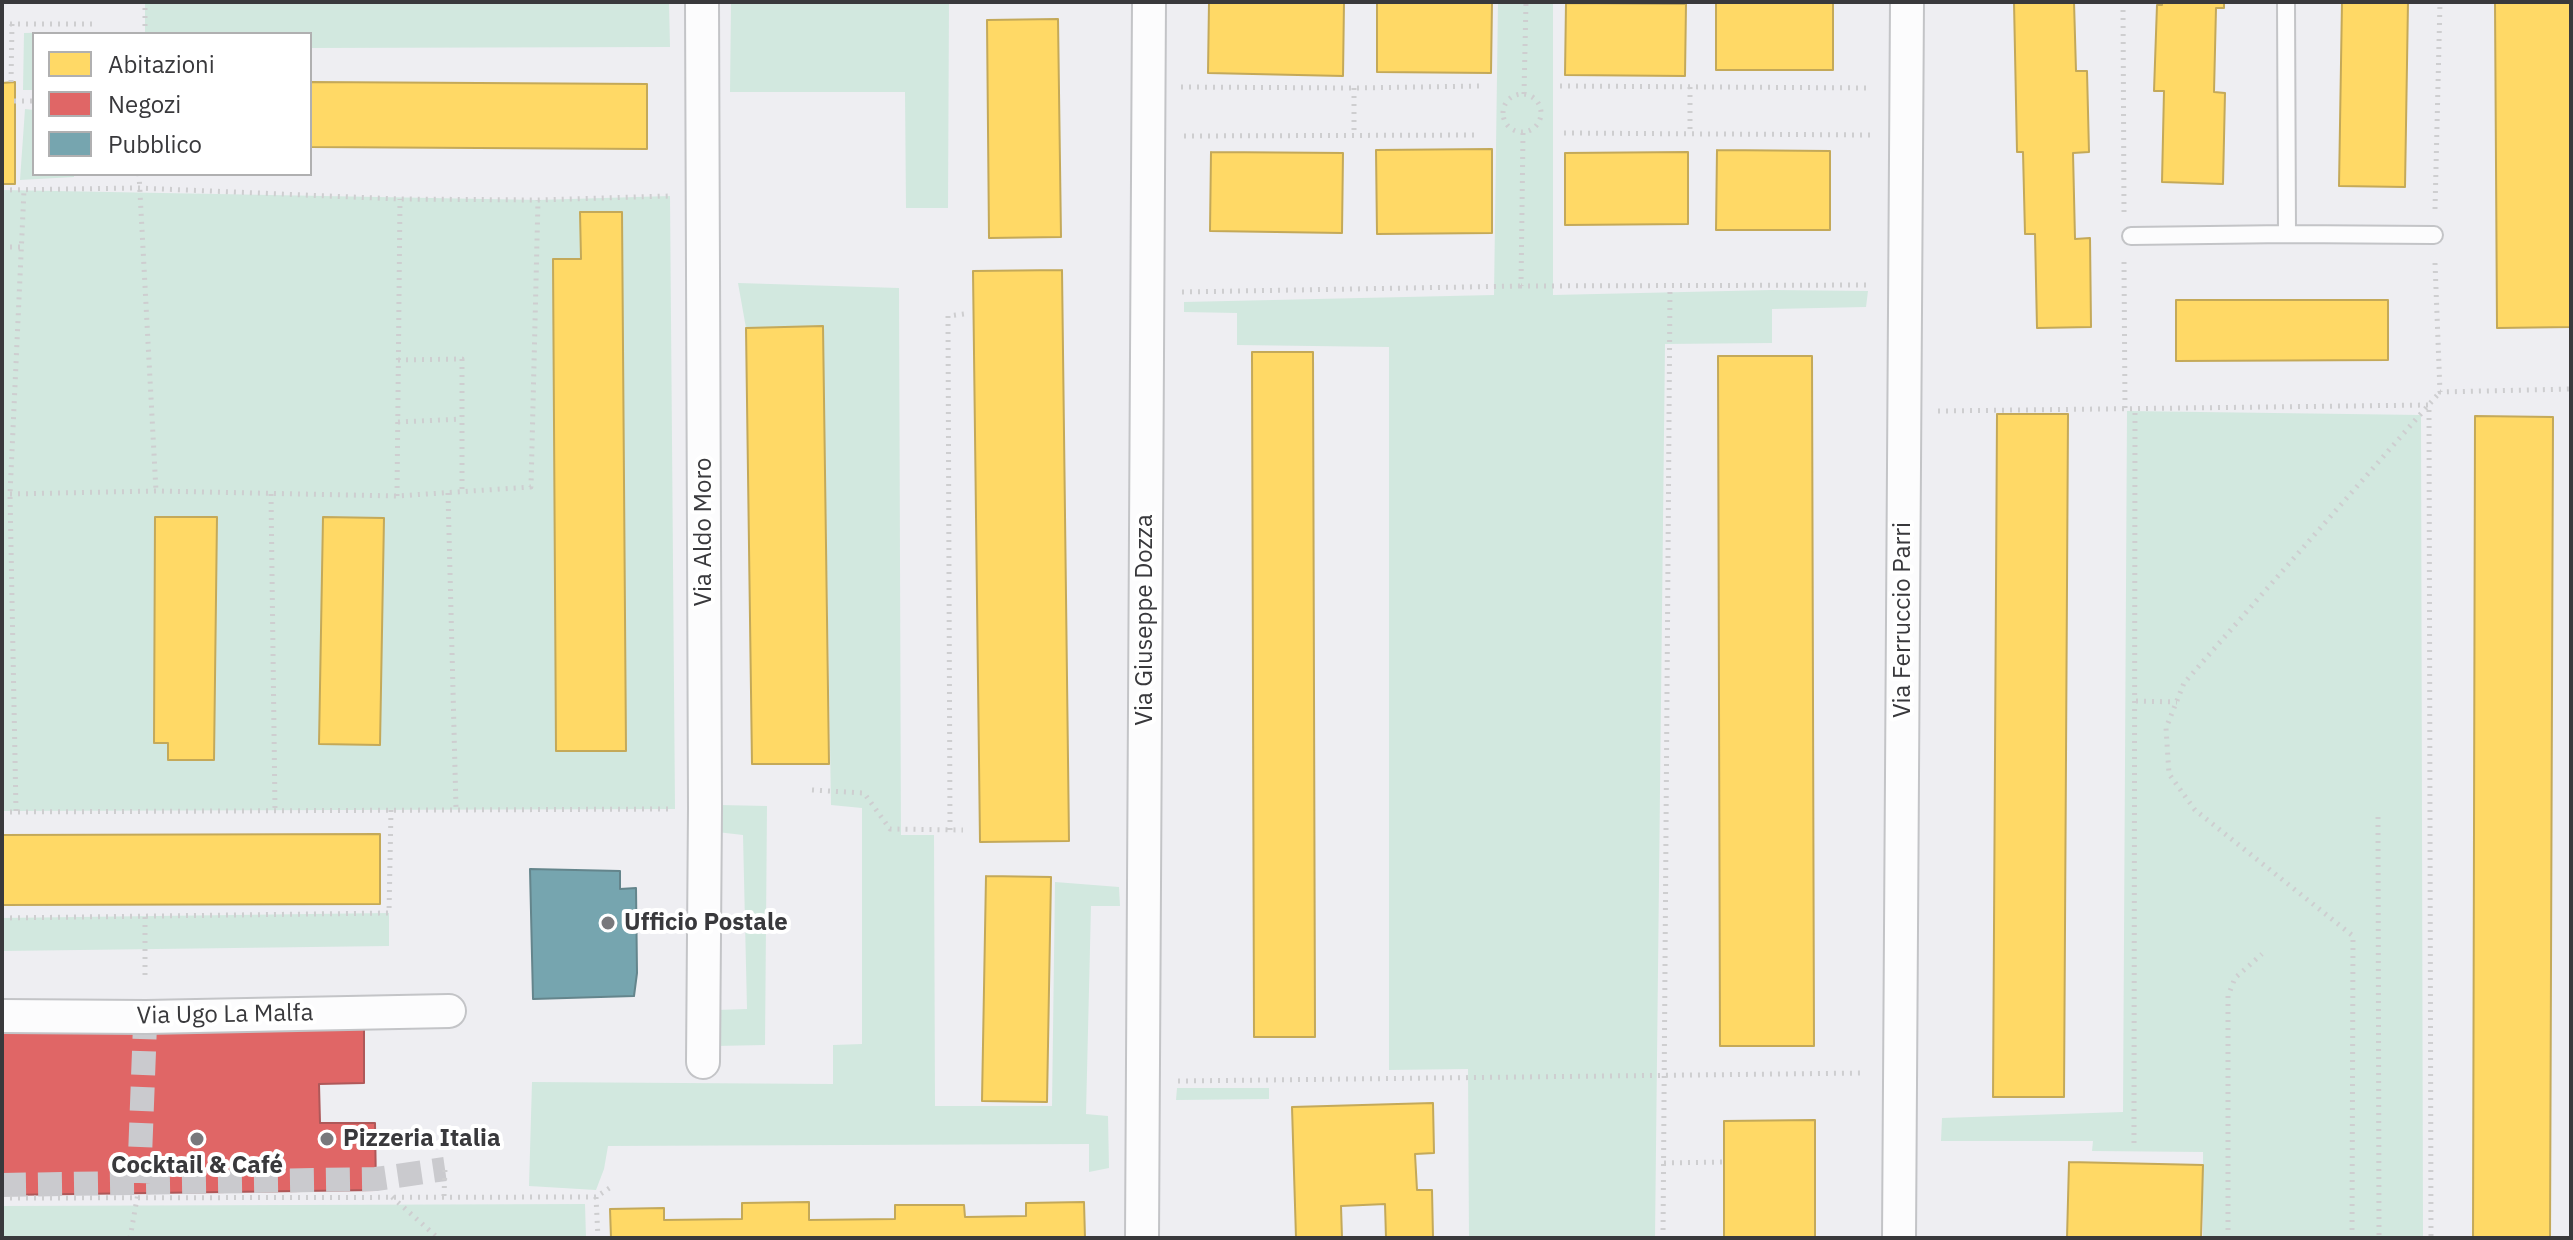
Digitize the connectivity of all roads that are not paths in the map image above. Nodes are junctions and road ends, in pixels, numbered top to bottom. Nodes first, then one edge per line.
1 (702, 2) edge
2 (1149, 2) edge
3 (1907, 2) edge
4 (2286, 2) edge
5 (2128, 228) road end
6 (2287, 234) junction
7 (2434, 235) dead end
8 (449, 1011) dead end
9 (2, 1016) edge
10 (703, 1062) dead end
11 (1142, 1238) edge
12 (1899, 1238) edge

1 - 10 street, Via Aldo Moro
2 - 11 street, Via Giuseppe Dozza
3 - 12 street, Via Ferruccio Parri
4 - 6 lane
5 - 6 lane
6 - 7 lane
8 - 9 street, Via Ugo La Malfa

